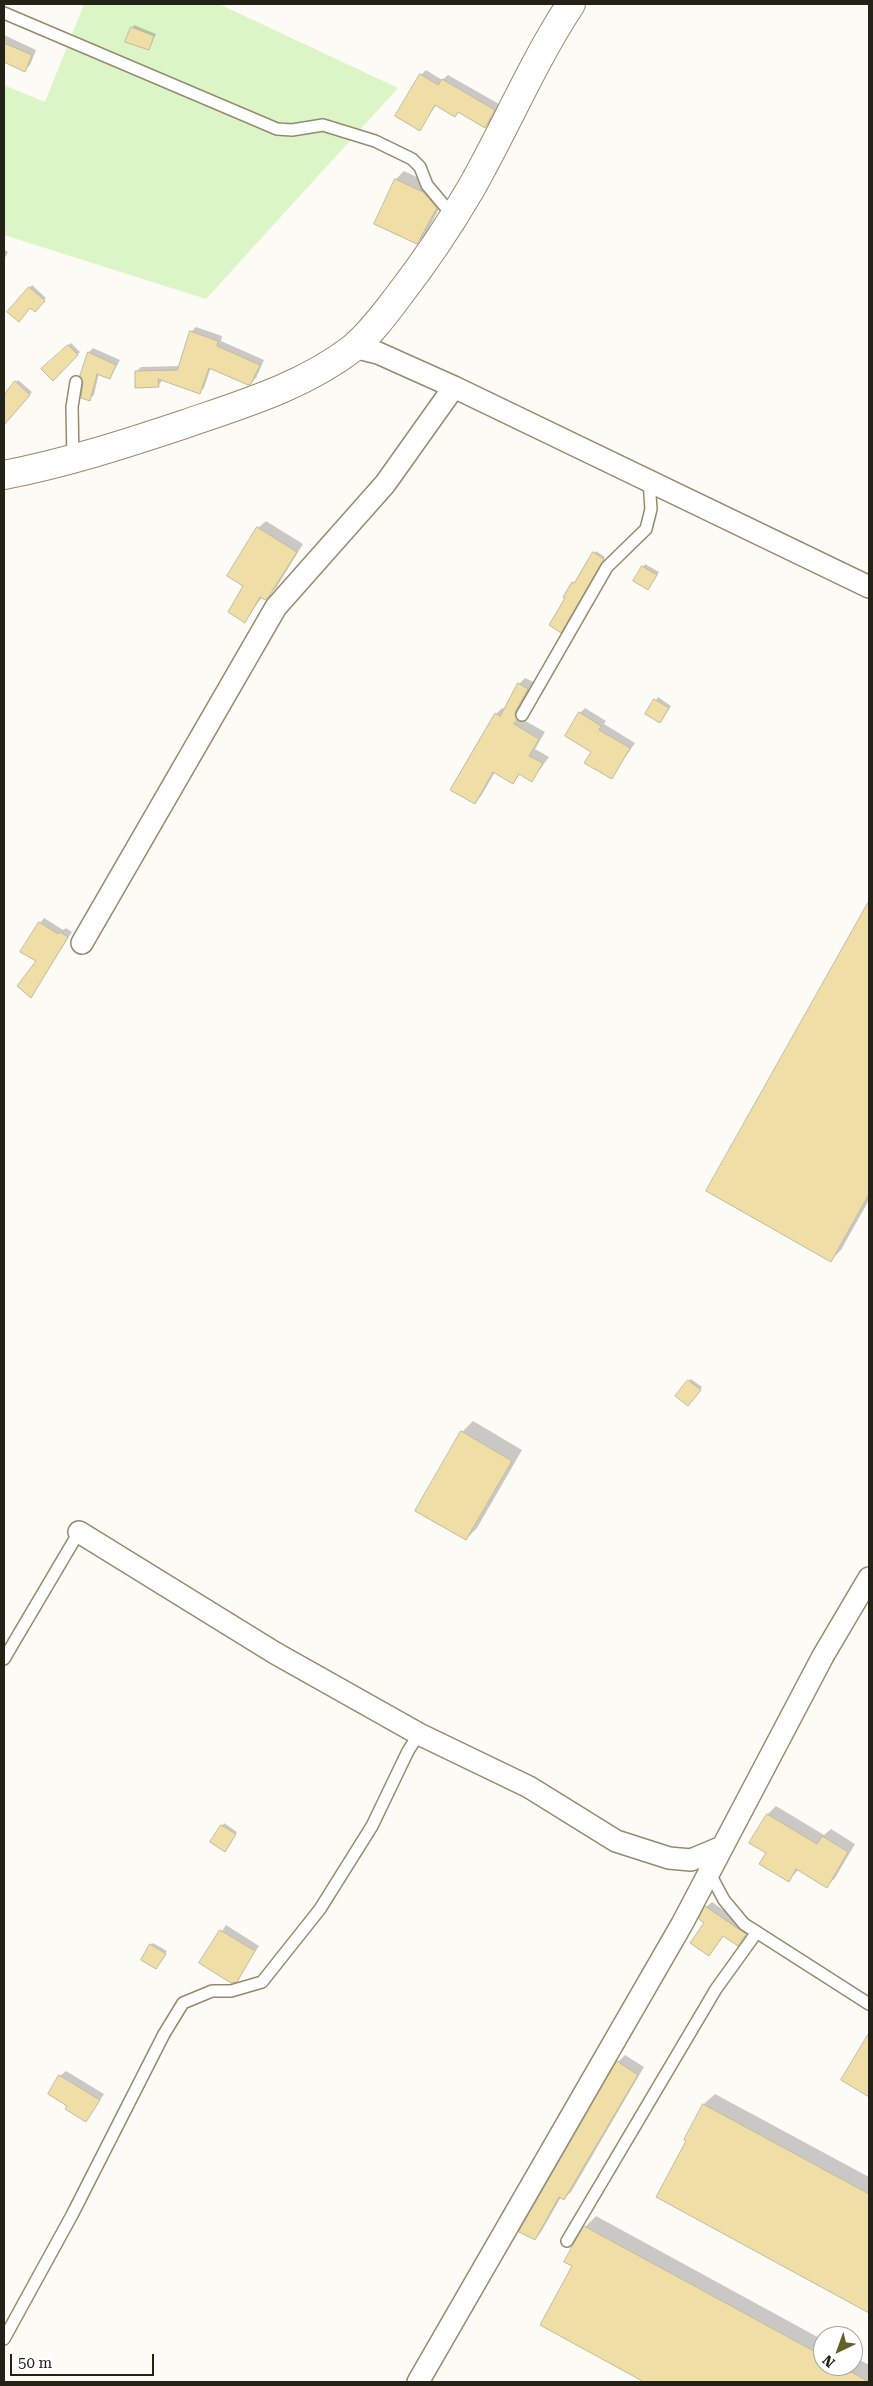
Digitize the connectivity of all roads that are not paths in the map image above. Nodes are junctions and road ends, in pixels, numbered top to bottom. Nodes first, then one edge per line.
1 (572, 4) edge
2 (4, 13) edge
3 (454, 217) junction
4 (354, 347) junction
5 (76, 382) dead end
6 (454, 387) junction
7 (73, 460) junction
8 (4, 475) edge
9 (649, 481) junction
10 (869, 587) edge
11 (522, 715) dead end
12 (82, 943) dead end
13 (80, 1532) joint
14 (869, 1578) edge
15 (4, 1659) edge
16 (419, 1734) junction
17 (722, 1847) junction
18 (709, 1872) junction
19 (757, 1932) junction
20 (869, 2004) edge
21 (567, 2241) dead end
22 (4, 2339) edge
23 (418, 2382) edge

1 - 3 street
2 - 3 lane
3 - 4 street
4 - 6 street
4 - 7 street
5 - 7 lane
6 - 9 street
6 - 12 street
7 - 8 street
9 - 10 street
9 - 11 lane
13 - 15 lane
13 - 16 street
14 - 17 street
16 - 17 street
16 - 22 lane
17 - 18 street
18 - 19 lane
18 - 23 street
19 - 20 lane
19 - 21 lane

